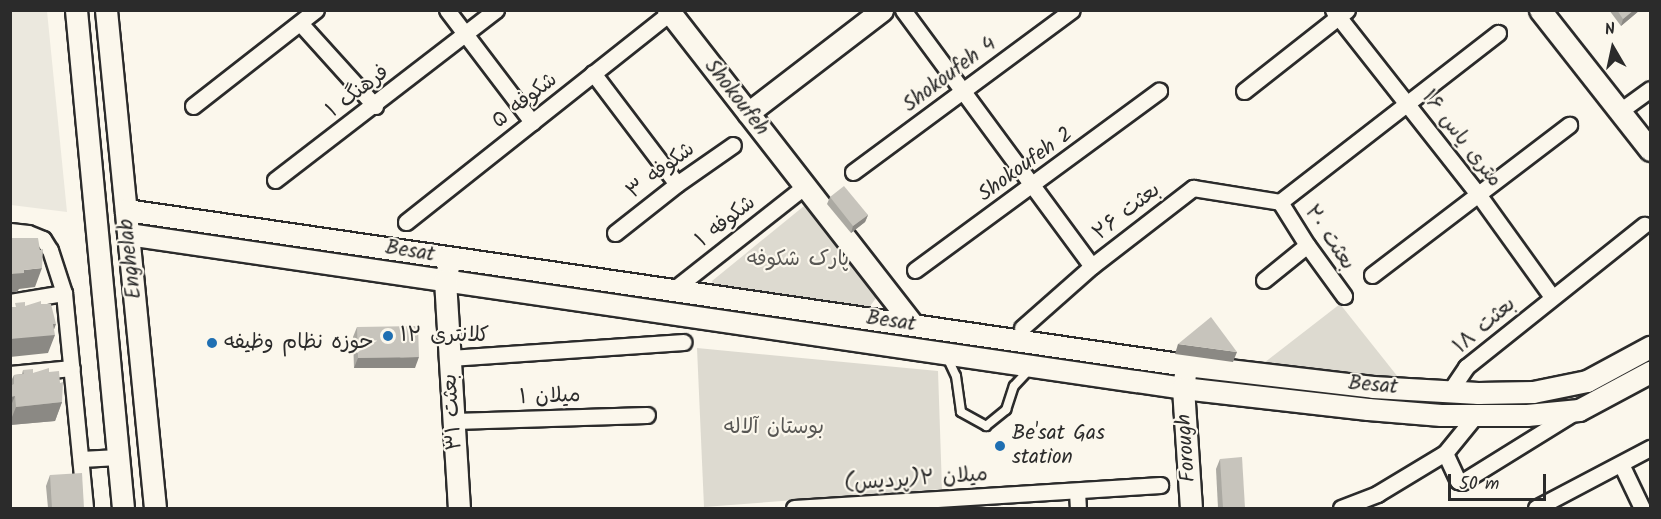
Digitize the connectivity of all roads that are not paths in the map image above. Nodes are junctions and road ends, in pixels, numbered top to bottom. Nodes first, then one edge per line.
1 (76, 10) edge
2 (106, 10) edge
3 (316, 10) edge
4 (447, 10) edge
5 (496, 10) edge
6 (882, 10) edge
7 (903, 10) edge
8 (1072, 10) edge
9 (1540, 10) edge
10 (669, 12) edge
11 (1339, 13) edge
12 (300, 23) junction
13 (1498, 33) dead end
14 (465, 36) junction
15 (593, 73) junction
16 (1650, 88) edge
17 (964, 91) junction
18 (1159, 91) dead end
19 (1244, 92) dead end
20 (1407, 104) junction
21 (193, 106) dead end
22 (375, 106) junction
23 (1620, 111) junction
24 (748, 113) junction
25 (532, 122) junction
26 (1569, 125) dead end
27 (733, 145) dead end
28 (1650, 150) edge
29 (853, 172) dead end
30 (275, 180) dead end
31 (677, 184) junction
32 (804, 186) junction
33 (1033, 186) junction
34 (1478, 194) junction
35 (1280, 202) junction
36 (126, 210) junction
37 (406, 222) dead end
38 (1644, 225) dead end
39 (10, 231) edge
40 (615, 233) dead end
41 (128, 234) junction
42 (1307, 245) junction
43 (450, 258) junction
44 (1092, 266) junction
45 (915, 270) dead end
46 (1372, 275) dead end
47 (445, 280) junction
48 (1264, 280) dead end
49 (673, 290) junction
50 (64, 293) junction
51 (1344, 296) dead end
52 (1552, 297) junction
53 (10, 302) edge
54 (913, 325) junction
55 (1022, 328) dead end
56 (683, 342) dead end
57 (1650, 347) edge
58 (945, 353) junction
59 (450, 358) junction
60 (1186, 365) junction
61 (1033, 366) junction
62 (72, 368) junction
63 (1650, 372) edge
64 (10, 374) edge
65 (1183, 388) junction
66 (1450, 391) junction
67 (1579, 410) junction
68 (647, 415) dead end
69 (1476, 415) junction
70 (454, 421) junction
71 (1650, 448) edge
72 (1445, 453) junction
73 (118, 457) junction
74 (81, 459) junction
75 (1621, 464) junction
76 (1160, 485) dead end
77 (1077, 491) junction
78 (851, 507) edge
79 (85, 508) edge
80 (123, 508) edge
81 (155, 508) edge
82 (459, 508) edge
83 (794, 508) edge
84 (1078, 508) edge
85 (1191, 508) edge
86 (1341, 508) edge
87 (1536, 508) edge
88 (1642, 508) edge

1 - 73 main road, Enghelab
2 - 36 main road, Enghelab
3 - 12 street
4 - 14 street
5 - 14 street, فرهنگ ۱
6 - 24 main road
7 - 17 street
8 - 17 street, Shokoufeh 4
9 - 23 main road
10 - 15 street, شکوفه ۵
10 - 24 main road, Shokoufeh
11 - 19 street
11 - 20 street, ۱۶ متری یاس
12 - 21 street
12 - 22 street
13 - 20 street
14 - 22 street, فرهنگ ۱
14 - 25 street
15 - 25 street, شکوفه ۵
15 - 31 street
16 - 23 street
17 - 29 street, Shokoufeh 4
17 - 33 street
18 - 33 street, Shokoufeh 2
20 - 34 street, ۱۶ متری یاس
20 - 35 street
22 - 30 street, فرهنگ ۱
23 - 28 main road
24 - 32 main road, Shokoufeh
25 - 37 street, شکوفه ۵
26 - 34 street
27 - 31 street, شکوفه ۳
31 - 40 street, شکوفه ۳
32 - 49 street, شکوفه ۱
32 - 54 main road, Shokoufeh
33 - 44 street
33 - 45 street, Shokoufeh 2
34 - 46 street
34 - 52 street, ۱۶ متری یاس
35 - 42 street, بعثت ۲۰
35 - 44 street, بعثت ۲۶
36 - 41 main road, Enghelab
36 - 43 main road, Besat
38 - 52 street, بعثت ۱۸
39 - 50 street
41 - 47 main road, Besat
41 - 81 main road, Enghelab
42 - 48 street
42 - 51 street, بعثت ۲۰
43 - 47 main road, بعثت ۳۱
43 - 49 main road, Besat
44 - 55 street, بعثت ۲۶
47 - 58 main road, Besat
47 - 59 main road, بعثت ۳۱
49 - 54 main road, Besat
50 - 53 street
50 - 62 street
52 - 66 street, بعثت ۱۸
54 - 60 main road, Besat
56 - 59 street
57 - 66 main road, Besat
58 - 61 main road, Besat
58 - 61 lane
59 - 70 main road, بعثت ۳۱
60 - 65 main road, Forough
60 - 66 main road, Besat
61 - 65 main road, Besat
62 - 64 street
62 - 74 street
63 - 67 main road, Besat
65 - 69 main road, Besat
65 - 85 main road, Forough
67 - 69 main road, Besat
67 - 72 street
68 - 70 street, میلان ۱
69 - 72 street
70 - 82 main road, بعثت ۳۱
71 - 75 street
72 - 86 street
73 - 74 street
73 - 80 main road, Enghelab
74 - 79 street
75 - 87 street
75 - 88 street
76 - 77 street, میلان ۲(پردیس)
77 - 78 street, میلان ۲(پردیس)
77 - 84 street
78 - 83 street, میلان ۲(پردیس)

